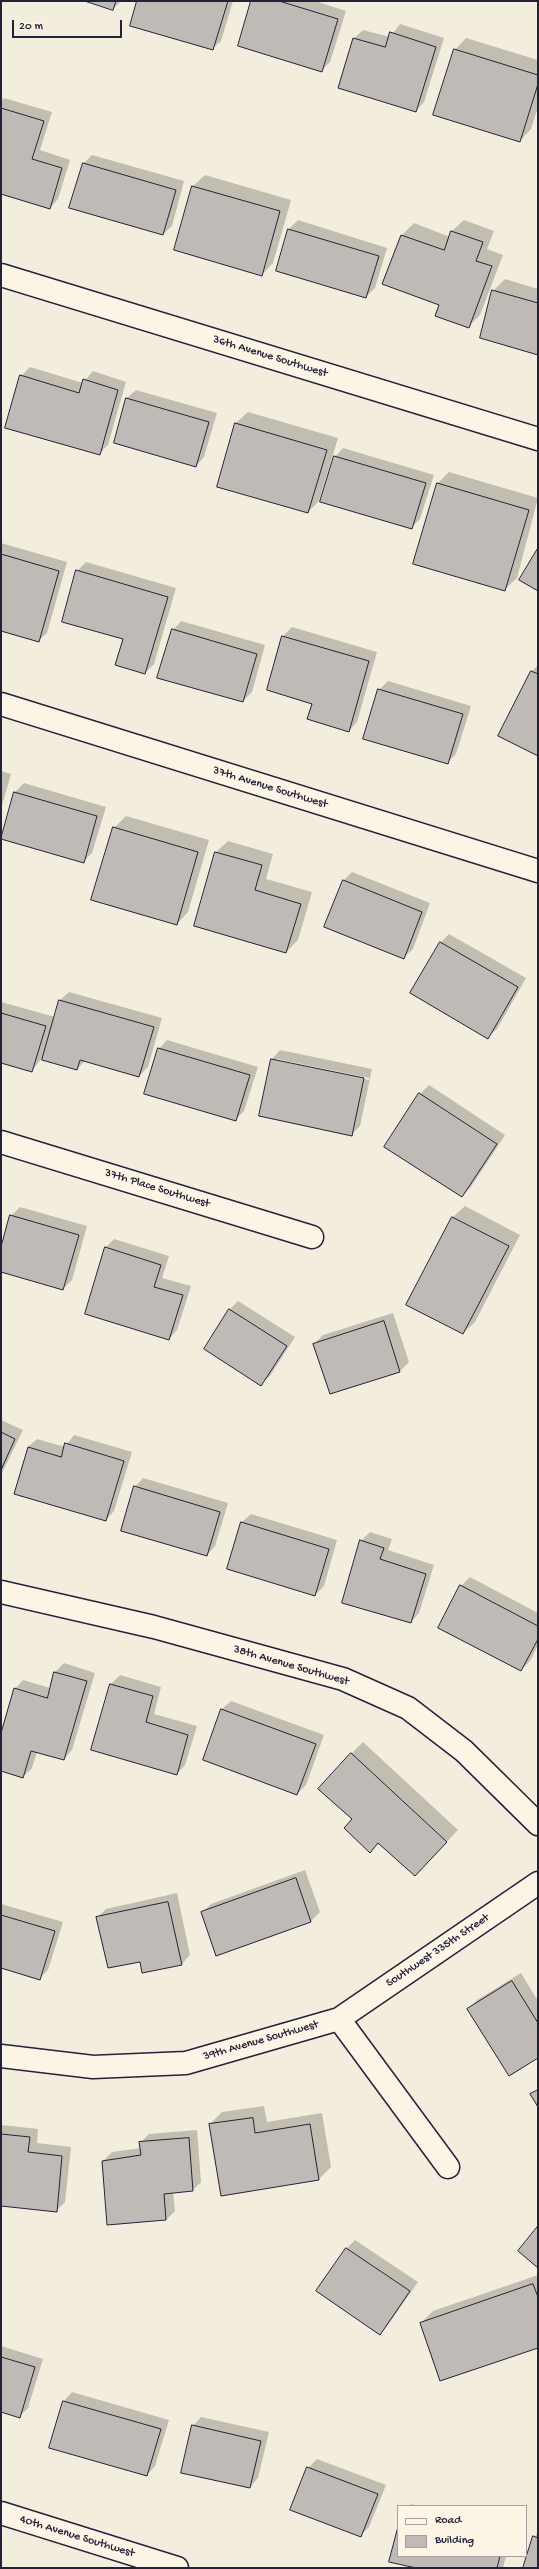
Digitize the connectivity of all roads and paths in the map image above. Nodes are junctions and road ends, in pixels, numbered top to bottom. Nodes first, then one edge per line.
1 (1, 274) edge
2 (538, 439) edge
3 (1, 704) edge
4 (538, 871) edge
5 (1, 1142) edge
6 (312, 1237) dead end
7 (1, 1592) edge
8 (538, 1824) edge
9 (538, 1883) edge
10 (338, 2019) junction
11 (1, 2056) edge
12 (448, 2167) dead end
13 (1, 2513) edge
14 (176, 2568) edge

1 - 2 street, 36th Avenue Southwest
3 - 4 street, 37th Avenue Southwest
5 - 6 street, 37th Place Southwest
7 - 8 street, 38th Avenue Southwest
9 - 10 street, Southwest 335th Street
10 - 11 street, 39th Avenue Southwest
10 - 12 street
13 - 14 street, 40th Avenue Southwest

